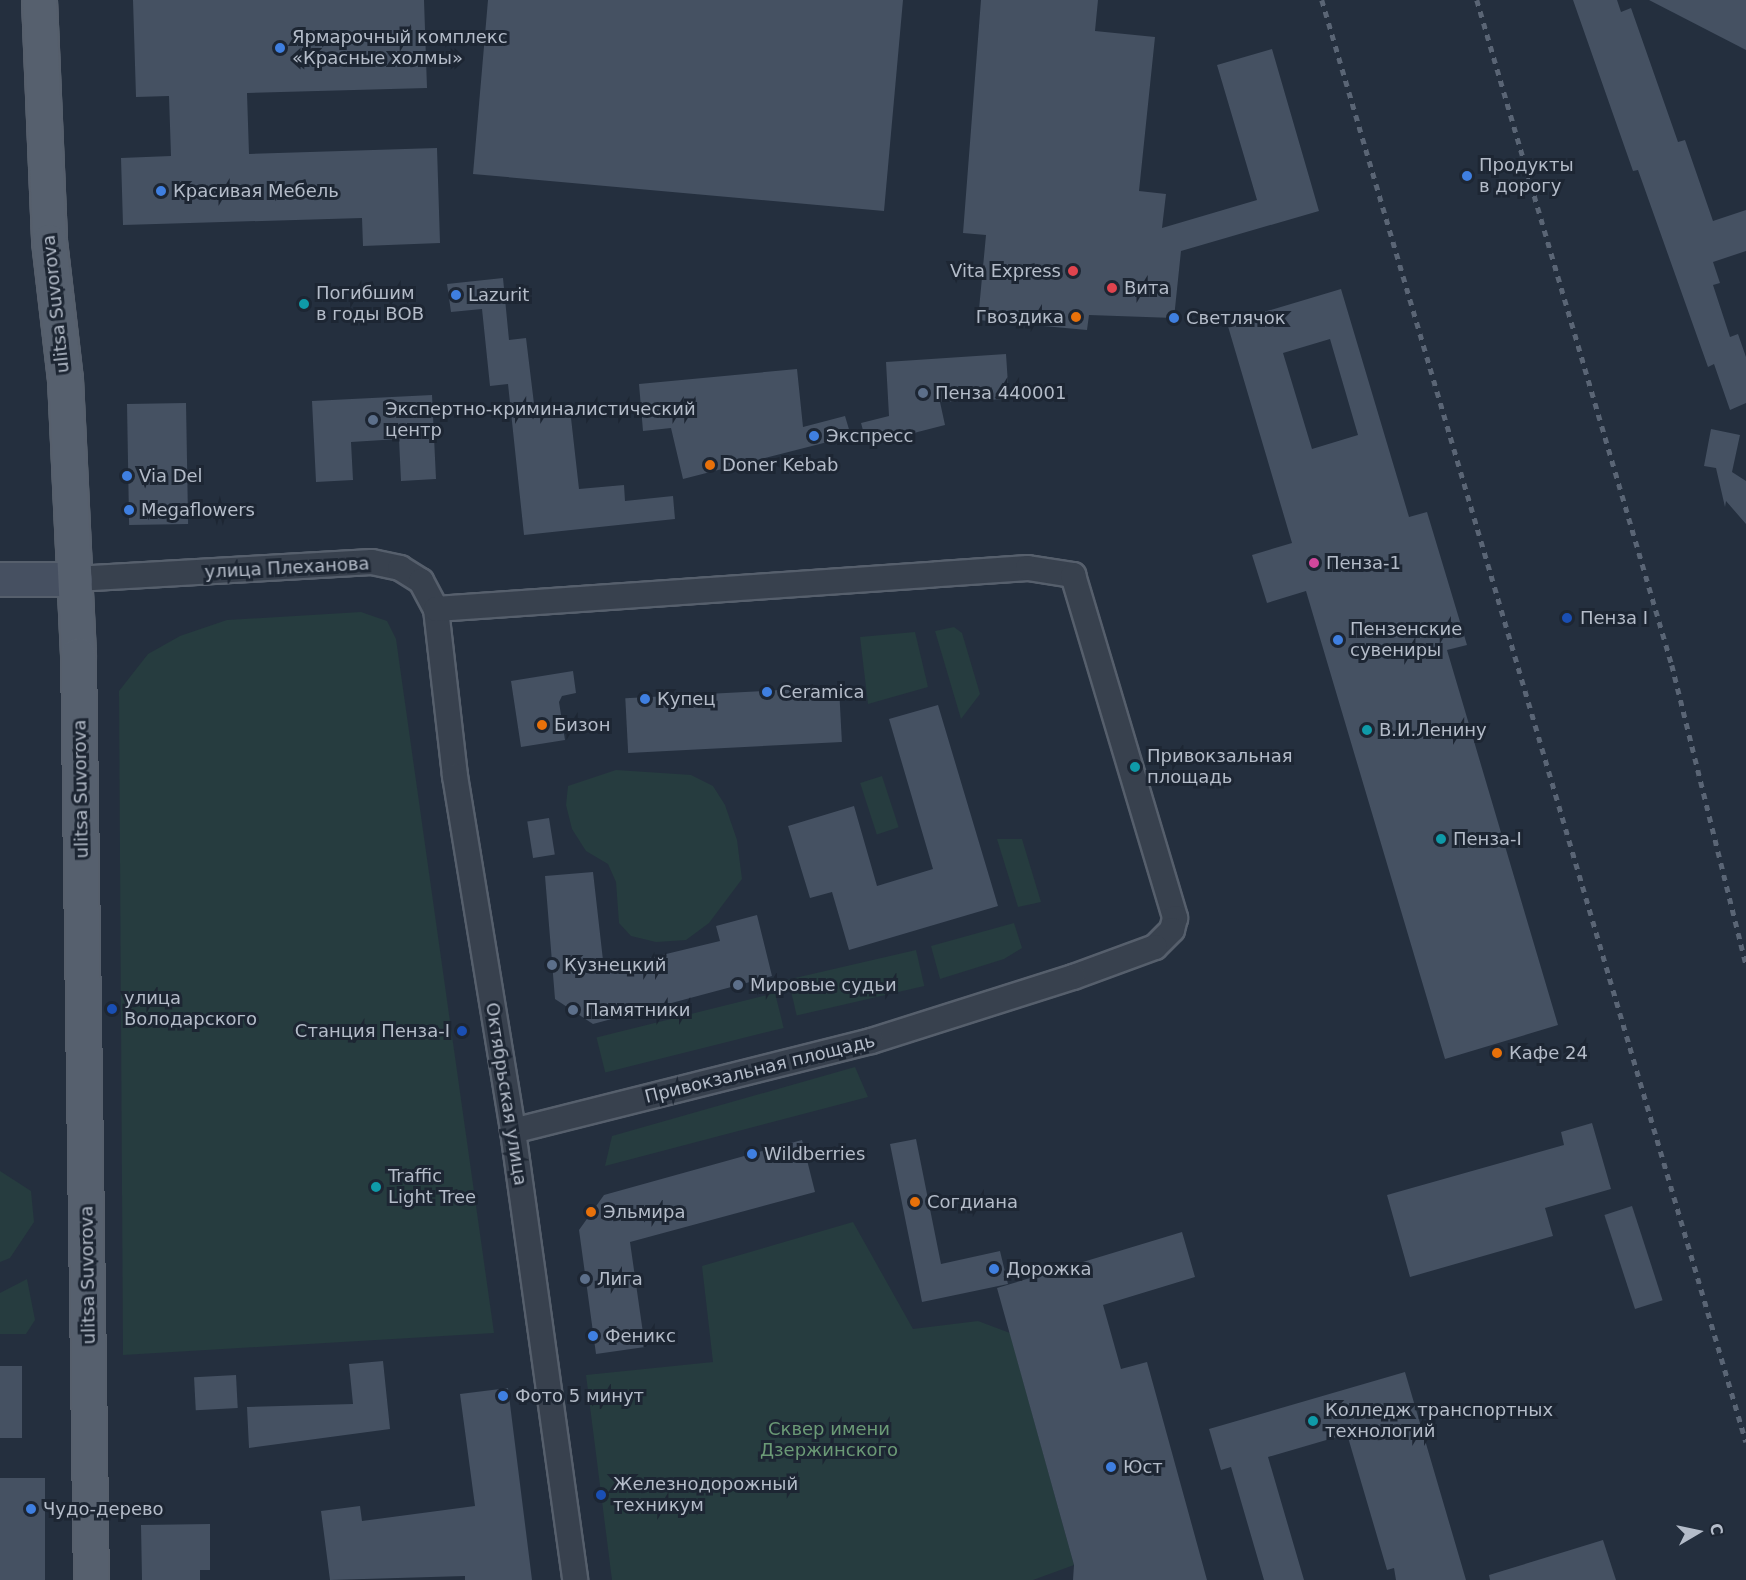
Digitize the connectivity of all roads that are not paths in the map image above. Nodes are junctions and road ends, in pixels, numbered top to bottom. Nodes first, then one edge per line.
1 (39, 0) edge
2 (0, 579) edge
3 (75, 579) junction
4 (436, 609) junction
5 (513, 1131) junction
6 (92, 1580) edge
7 (575, 1580) edge

1 - 3 main road, ulitsa Suvorova
2 - 3 main road
3 - 4 street, улица Плеханова
3 - 6 main road, ulitsa Suvorova
4 - 5 street, Октябрьская улица
4 - 5 street, Привокзальная площадь
5 - 7 street, Октябрьская улица

